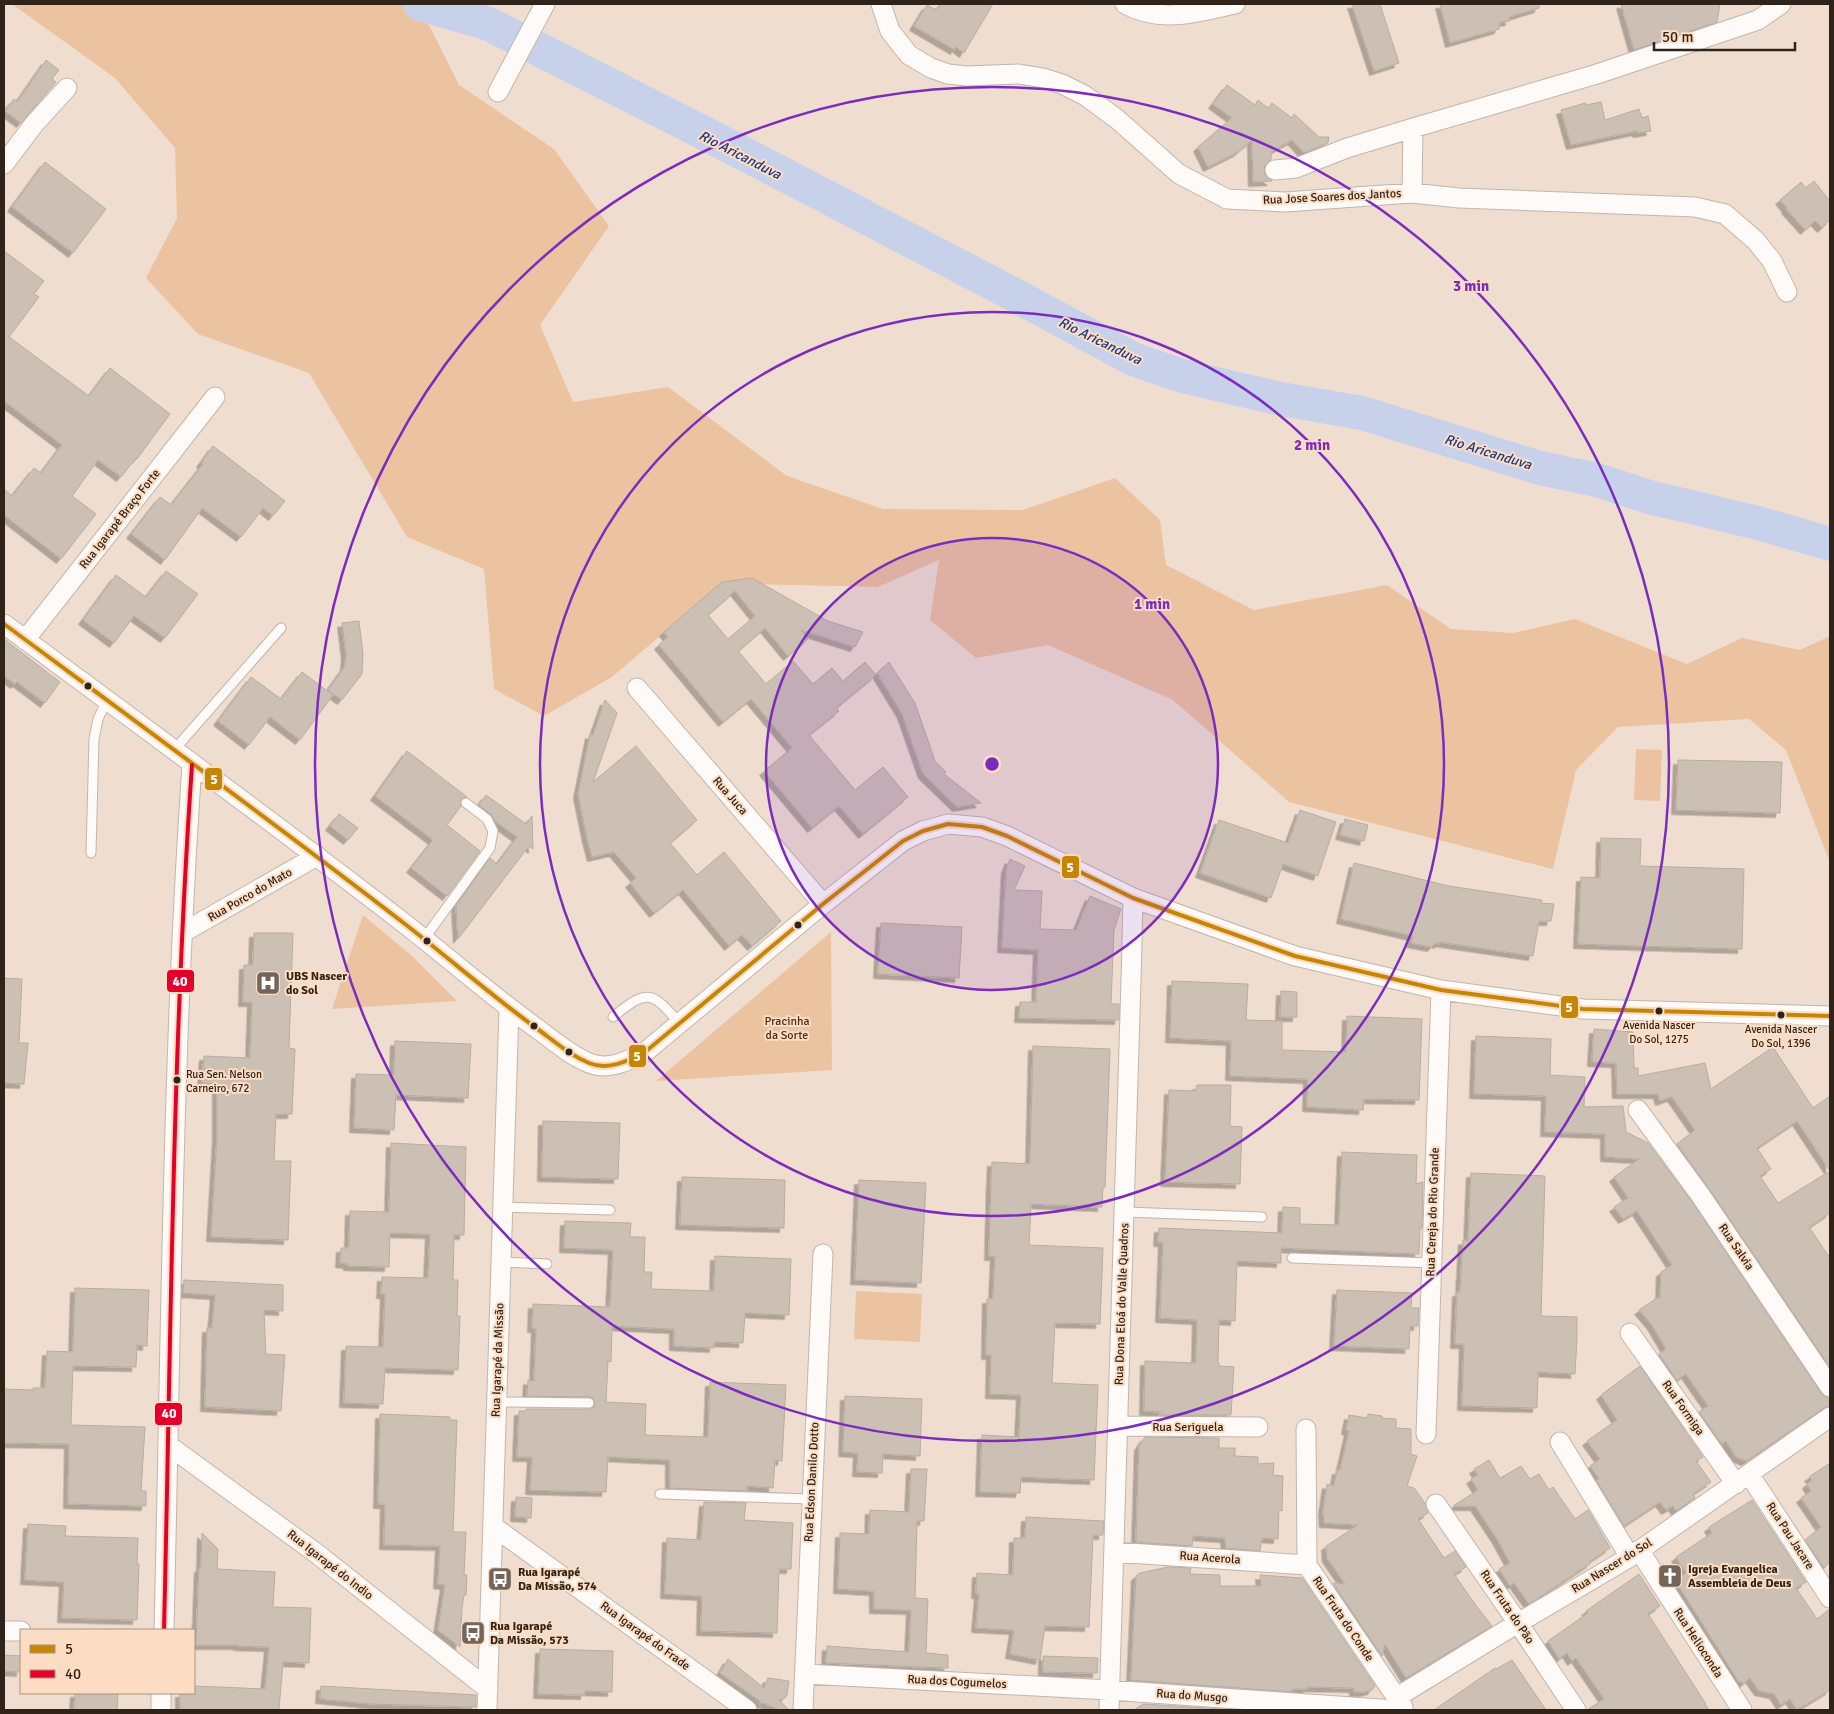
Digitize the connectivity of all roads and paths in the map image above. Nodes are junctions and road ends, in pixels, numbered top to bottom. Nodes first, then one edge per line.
1 (881, 4) edge
2 (1125, 4) edge
3 (1235, 4) edge
4 (1781, 4) edge
5 (543, 8) edge
6 (67, 88) dead end
7 (498, 92) dead end
8 (1413, 128) junction
9 (4, 164) edge
10 (1275, 170) dead end
11 (1412, 193) junction
12 (1787, 292) dead end
13 (215, 397) dead end
14 (4, 624) edge
15 (281, 628) dead end
16 (25, 640) junction
17 (637, 688) dead end
18 (108, 700) junction
19 (174, 750) junction
20 (192, 765) junction
21 (466, 803) dead end
22 (91, 852) dead end
23 (317, 856) junction
24 (1133, 898) junction
25 (823, 904) junction
26 (182, 933) junction
27 (424, 939) junction
28 (1441, 990) junction
29 (510, 1009) junction
30 (1830, 1016) edge
31 (612, 1017) dead end
32 (680, 1024) junction
33 (1638, 1110) dead end
34 (503, 1207) junction
35 (610, 1210) dead end
36 (1125, 1212) junction
37 (1262, 1216) dead end
38 (823, 1254) dead end
39 (1292, 1258) dead end
40 (501, 1262) junction
41 (1432, 1263) junction
42 (547, 1264) dead end
43 (1630, 1332) dead end
44 (1830, 1387) edge
45 (497, 1402) junction
46 (590, 1403) dead end
47 (1830, 1417) edge
48 (1118, 1426) junction
49 (1258, 1427) dead end
50 (1306, 1429) dead end
51 (1426, 1434) dead end
52 (1560, 1442) dead end
53 (168, 1445) junction
54 (1742, 1479) junction
55 (660, 1494) dead end
56 (812, 1500) junction
57 (1436, 1504) dead end
58 (494, 1527) junction
59 (1114, 1552) junction
60 (1634, 1554) junction
61 (1306, 1565) junction
62 (1830, 1598) edge
63 (1518, 1623) junction
64 (164, 1629) edge
65 (4, 1631) edge
66 (20, 1632) edge
67 (804, 1674) junction
68 (488, 1688) junction
69 (1109, 1690) junction
70 (161, 1694) edge
71 (1398, 1707) edge
72 (161, 1710) edge
73 (487, 1710) edge
74 (747, 1710) edge
75 (803, 1710) edge
76 (1109, 1710) edge
77 (1576, 1710) edge
78 (1742, 1710) edge

1 - 11 street, Rua Jose Soares dos Jantos
2 - 3 street
4 - 8 street
5 - 7 street
6 - 9 street
8 - 10 street
8 - 11 street
11 - 12 street, Rua Jose Soares dos Jantos
13 - 16 street, Rua Igarapé Braço Forte
14 - 16 street
15 - 19 lane
16 - 18 street
17 - 25 street, Rua Juca
18 - 19 street
18 - 22 lane
19 - 20 street
20 - 23 street
20 - 26 street
21 - 27 lane
23 - 26 street, Rua Porco do Mato
23 - 27 street
24 - 25 street
24 - 28 street
24 - 36 street, Rua Dona Eloá do Valle Quadros
25 - 32 street
26 - 53 street
27 - 29 street
28 - 30 street
28 - 41 street, Rua Cereja do Rio Grande
29 - 32 street
29 - 34 street, Rua Igarapé da Missão
31 - 32 lane
33 - 44 street, Rua Salvia
34 - 35 lane
34 - 40 street, Rua Igarapé da Missão
36 - 37 lane
36 - 48 street, Rua Dona Eloá do Valle Quadros
38 - 56 street, Rua Edson Danilo Dotto
39 - 41 lane
40 - 42 lane
40 - 45 street, Rua Igarapé da Missão
41 - 51 street, Rua Cereja do Rio Grande
43 - 54 street, Rua Formiga
45 - 46 lane
45 - 58 street, Rua Igarapé da Missão
47 - 54 street, Rua Nascer do Sol
48 - 49 street, Rua Seriguela
48 - 59 street, Rua Dona Eloá do Valle Quadros
50 - 61 street, Rua Fruta do Conde
52 - 60 street, Rua Helioconda
53 - 64 street
53 - 68 street, Rua Igarapé do Indio
54 - 60 street, Rua Nascer do Sol
54 - 62 street, Rua Pau Jacare
55 - 56 lane
56 - 67 street, Rua Edson Danilo Dotto
57 - 63 street, Rua Fruta do Pão
58 - 68 street, Rua Igarapé da Missão
58 - 74 street, Rua Igarapé do Frade
59 - 61 street, Rua Acerola
59 - 69 street, Rua Dona Eloá do Valle Quadros
60 - 63 street, Rua Nascer do Sol
60 - 78 street, Rua Helioconda
61 - 71 street, Rua Fruta do Conde
63 - 71 street, Rua Nascer do Sol
63 - 77 street, Rua Fruta do Pão
65 - 66 street
67 - 69 street, Rua dos Cogumelos
67 - 75 street, Rua Edson Danilo Dotto
68 - 73 street, Rua Igarapé da Missão
69 - 71 street, Rua do Musgo
69 - 76 street, Rua Dona Eloá do Valle Quadros
70 - 72 street

